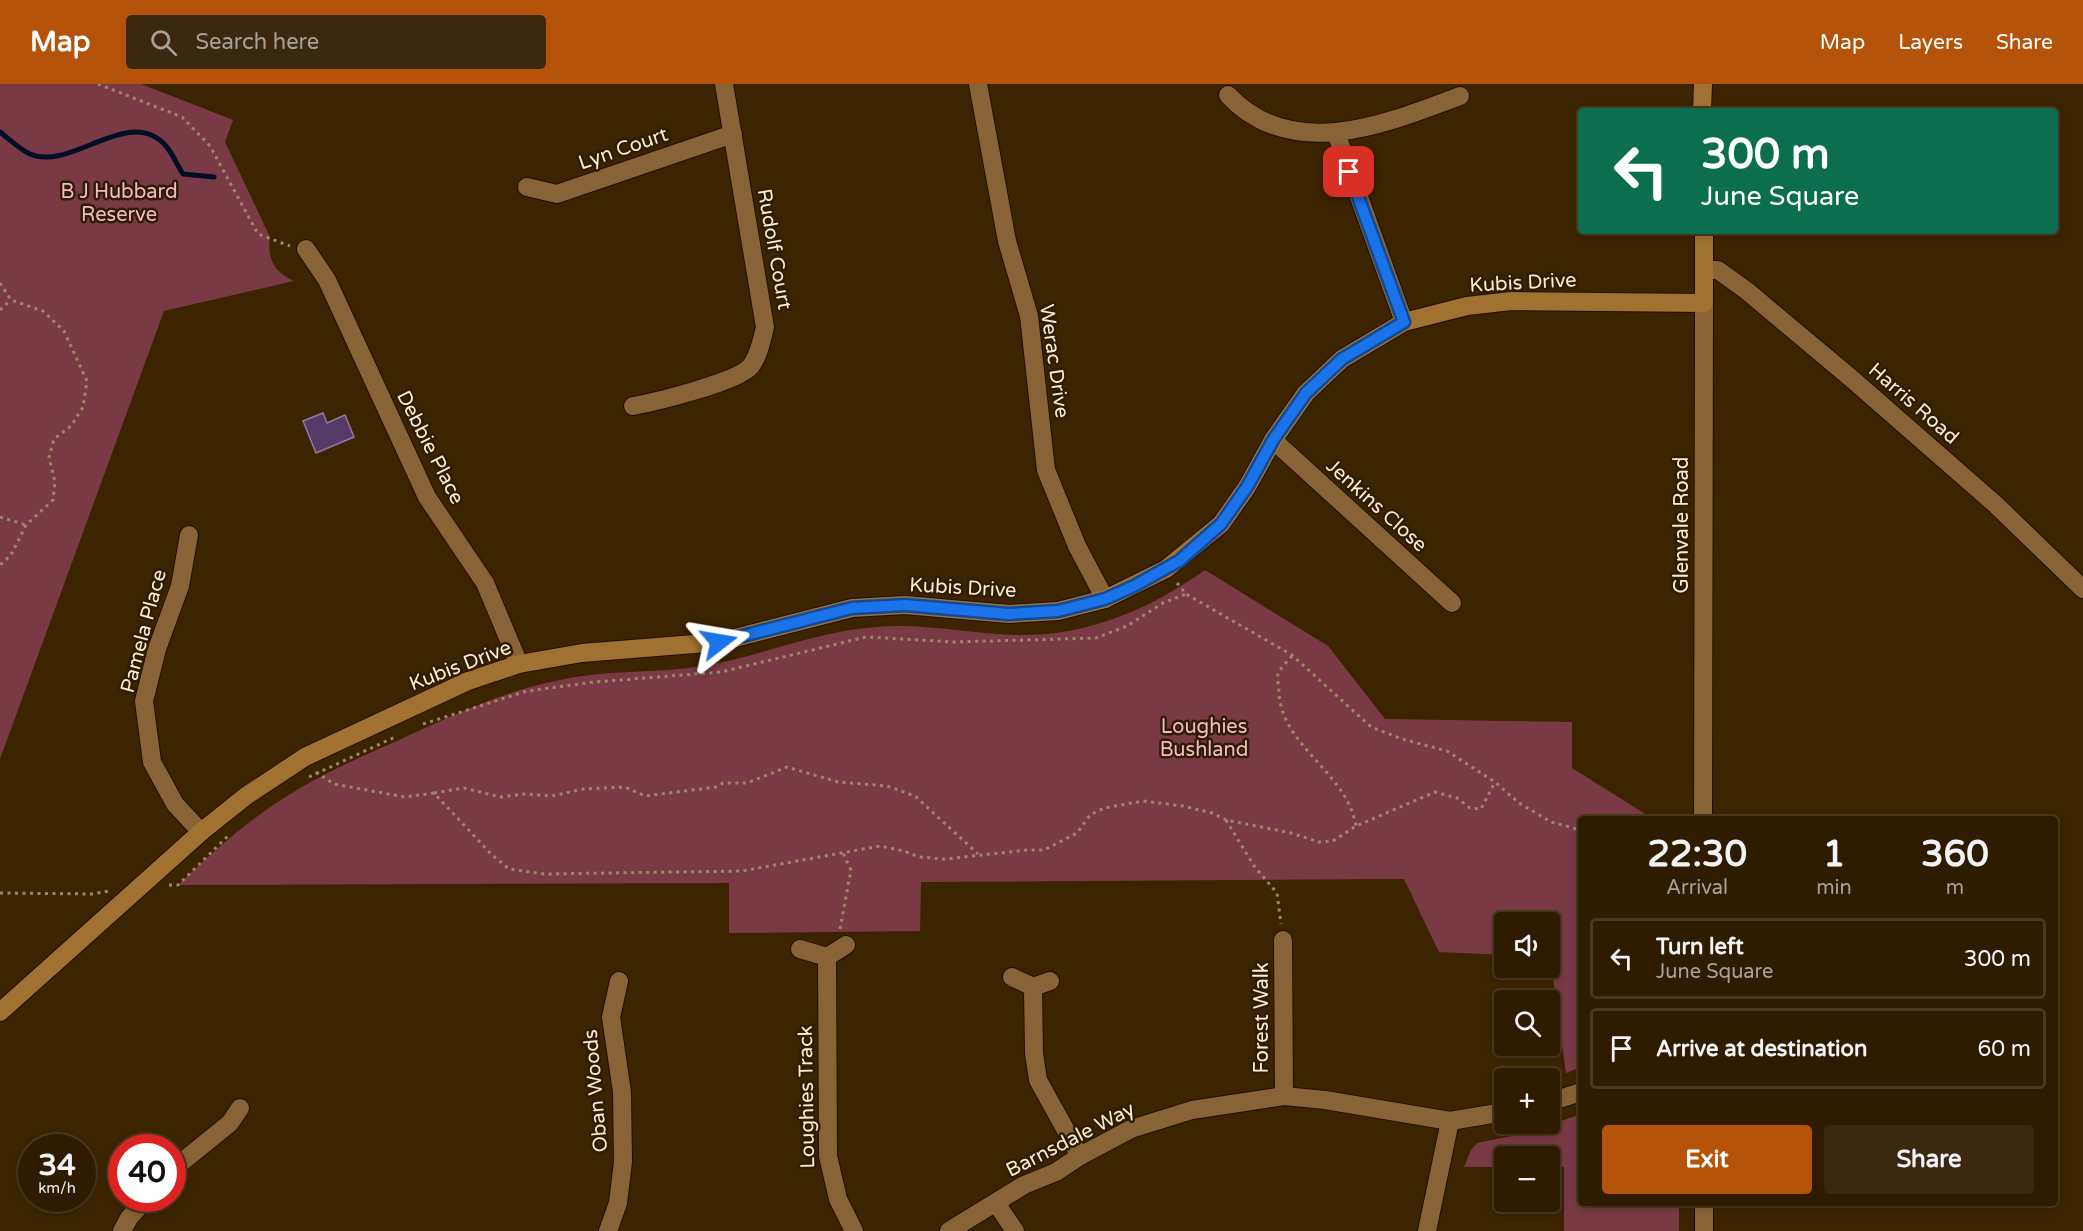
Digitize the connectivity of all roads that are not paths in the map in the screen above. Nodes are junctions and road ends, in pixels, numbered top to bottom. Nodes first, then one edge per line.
1 (724, 84) edge
2 (978, 84) edge
3 (1702, 84) edge
4 (1228, 95) dead end
5 (1460, 96) dead end
6 (1702, 108) edge
7 (733, 134) junction
8 (1336, 134) junction
9 (527, 187) dead end
10 (1704, 234) edge
11 (306, 249) road end
12 (1704, 270) junction
13 (1704, 303) junction
14 (1404, 322) junction
15 (633, 406) dead end
16 (1273, 440) junction
17 (189, 535) dead end
18 (2083, 589) edge
19 (1105, 599) junction
20 (1452, 603) dead end
21 (519, 664) junction
22 (1703, 816) edge
23 (201, 832) junction
24 (1283, 935) road end
25 (846, 945) dead end
26 (800, 949) dead end
27 (827, 957) junction
28 (1012, 977) dead end
29 (619, 981) dead end
30 (0, 1012) edge
31 (1578, 1093) edge
32 (1284, 1096) junction
33 (1560, 1099) edge
34 (240, 1108) dead end
35 (1494, 1114) edge
36 (1450, 1121) junction
37 (1080, 1156) junction
38 (186, 1159) edge
39 (996, 1203) junction
40 (1704, 1206) edge
41 (134, 1212) edge
42 (122, 1231) edge
43 (608, 1231) edge
44 (854, 1231) edge
45 (949, 1231) edge
46 (1015, 1231) edge
47 (1427, 1231) edge
48 (1704, 1231) edge

1 - 7 street, Rudolf Court
2 - 19 street, Werac Drive
3 - 6 street
4 - 8 street
5 - 8 street
7 - 9 street, Lyn Court
7 - 15 street, Rudolf Court
8 - 14 street
10 - 12 street, Glenvale Road
11 - 21 street, Debbie Place
12 - 13 street, Glenvale Road
12 - 18 street, Harris Road
13 - 14 street, Kubis Drive
13 - 22 street, Glenvale Road
14 - 16 street, Kubis Drive
16 - 19 street, Kubis Drive
16 - 20 street, Jenkins Close
17 - 23 street, Pamela Place
19 - 21 street, Kubis Drive
21 - 23 street, Kubis Drive
23 - 30 street, Kubis Drive
24 - 32 street, Forest Walk
25 - 27 street
26 - 27 street
27 - 44 street, Loughies Track
28 - 37 street
29 - 43 street, Oban Woods
31 - 33 street
32 - 36 street, Barnsdale Way
32 - 37 street, Barnsdale Way
34 - 38 street
35 - 36 street, Barnsdale Way
36 - 47 street
37 - 39 street, Barnsdale Way
39 - 45 street, Barnsdale Way
39 - 46 street
40 - 48 street
41 - 42 street

